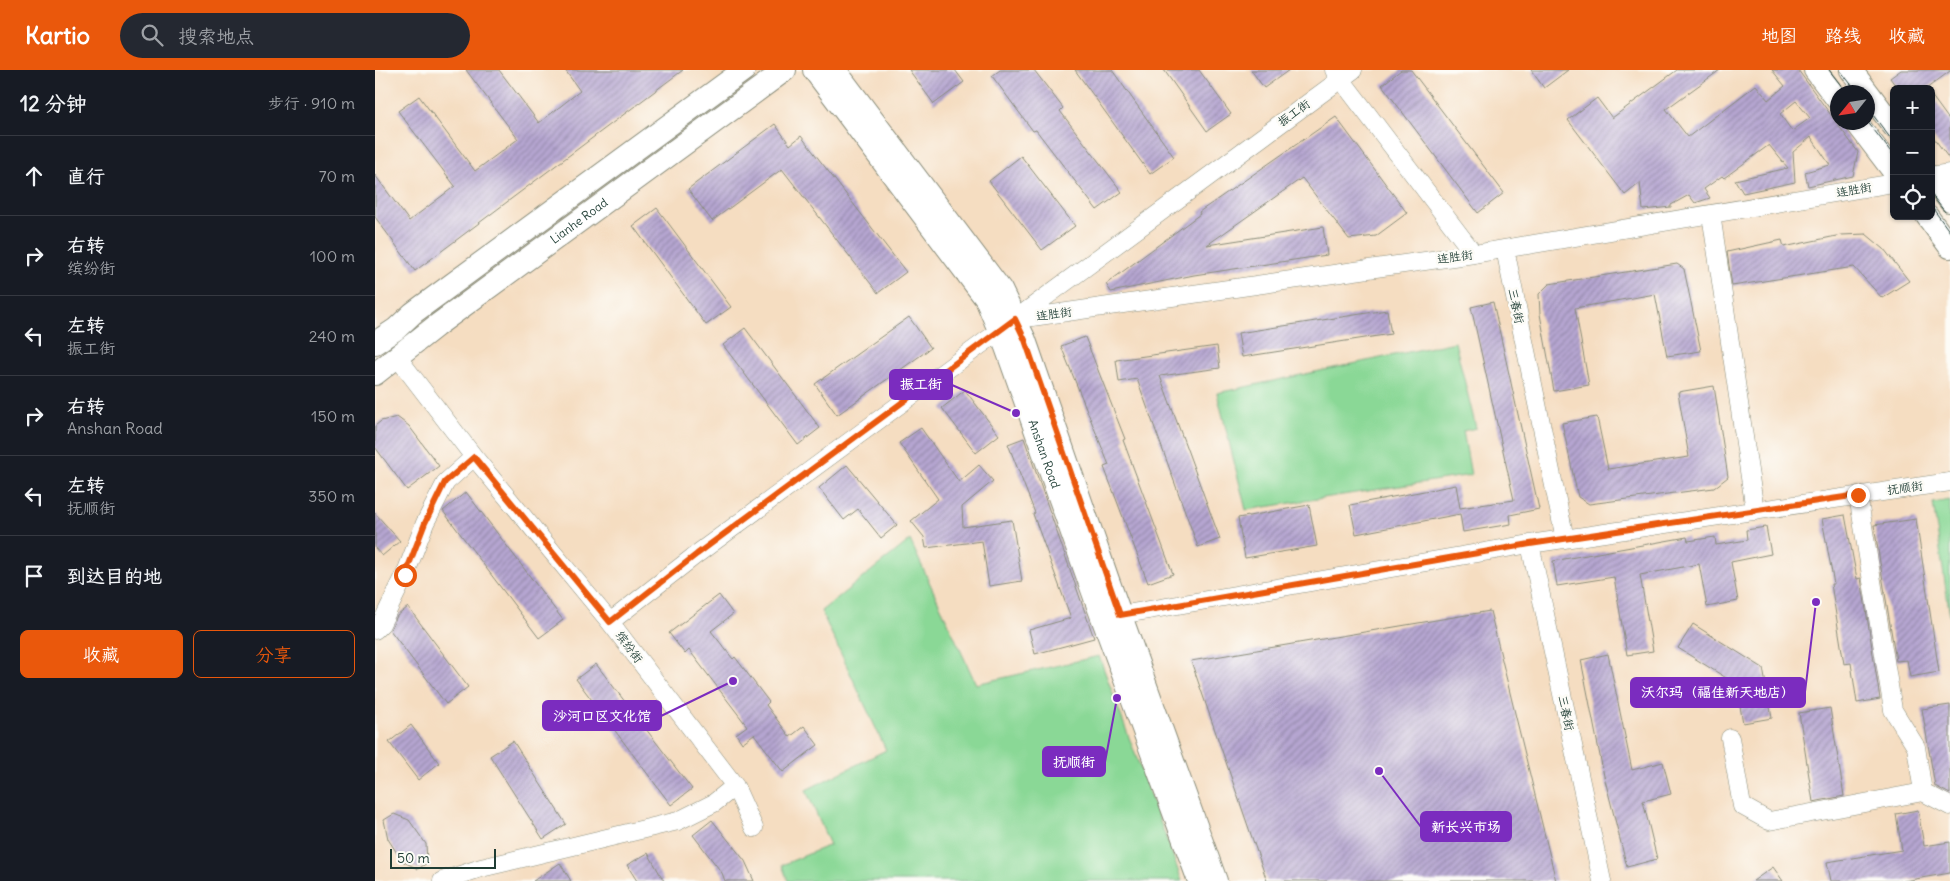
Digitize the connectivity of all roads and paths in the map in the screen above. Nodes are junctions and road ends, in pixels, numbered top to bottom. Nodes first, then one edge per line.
1 (745, 70) edge
2 (785, 70) edge
3 (814, 70) edge
4 (835, 70) edge
5 (1815, 70) edge
6 (1856, 72) edge
7 (1342, 73) edge
8 (1830, 90) edge
9 (1890, 121) edge
10 (1862, 130) edge
11 (1890, 167) edge
12 (1950, 173) edge
13 (1935, 176) edge
14 (1935, 182) edge
15 (1890, 184) edge
16 (1950, 202) edge
17 (1711, 214) junction
18 (1930, 220) edge
19 (1950, 247) edge
20 (1505, 249) junction
21 (1474, 254) junction
22 (413, 313) junction
23 (1007, 325) junction
24 (375, 338) edge
25 (375, 343) edge
26 (384, 368) edge
27 (474, 457) junction
28 (1950, 482) edge
29 (1858, 495) junction
30 (1755, 511) junction
31 (1565, 539) junction
32 (1530, 544) junction
33 (1120, 615) junction
34 (610, 622) junction
35 (375, 630) edge
36 (1730, 738) dead end
37 (735, 786) junction
38 (1923, 792) junction
39 (1950, 806) edge
40 (754, 828) dead end
41 (442, 881) edge
42 (1199, 881) edge
43 (1216, 881) edge
44 (1602, 881) edge

1 - 22 main road, Lianhe Road
2 - 26 main road, Lianhe Road
3 - 23 main road, Anshan Road
4 - 23 main road, Anshan Road
5 - 8 main road
6 - 9 main road
7 - 21 street
7 - 23 street, 振工街
10 - 11 main road
12 - 13 street
14 - 16 main road
15 - 17 street, 连胜街
17 - 20 street, 连胜街
17 - 30 street
18 - 19 main road
20 - 21 street, 连胜街
20 - 31 street, 三春街
21 - 23 street, 连胜街
22 - 24 street
22 - 25 main road, Lianhe Road
23 - 33 main road, Anshan Road
23 - 34 street, 振工街
23 - 42 main road, Anshan Road
26 - 27 street, 缤纷街
27 - 34 street, 缤纷街
27 - 35 street
28 - 29 street, 抚顺街
29 - 30 street, 抚顺街
29 - 38 street
30 - 31 street, 抚顺街
31 - 32 street, 抚顺街
32 - 33 street, 抚顺街
32 - 44 street, 三春街
33 - 43 main road, Anshan Road
34 - 37 street, 缤纷街
36 - 38 street
37 - 40 street, 缤纷街
37 - 41 street
38 - 39 street

